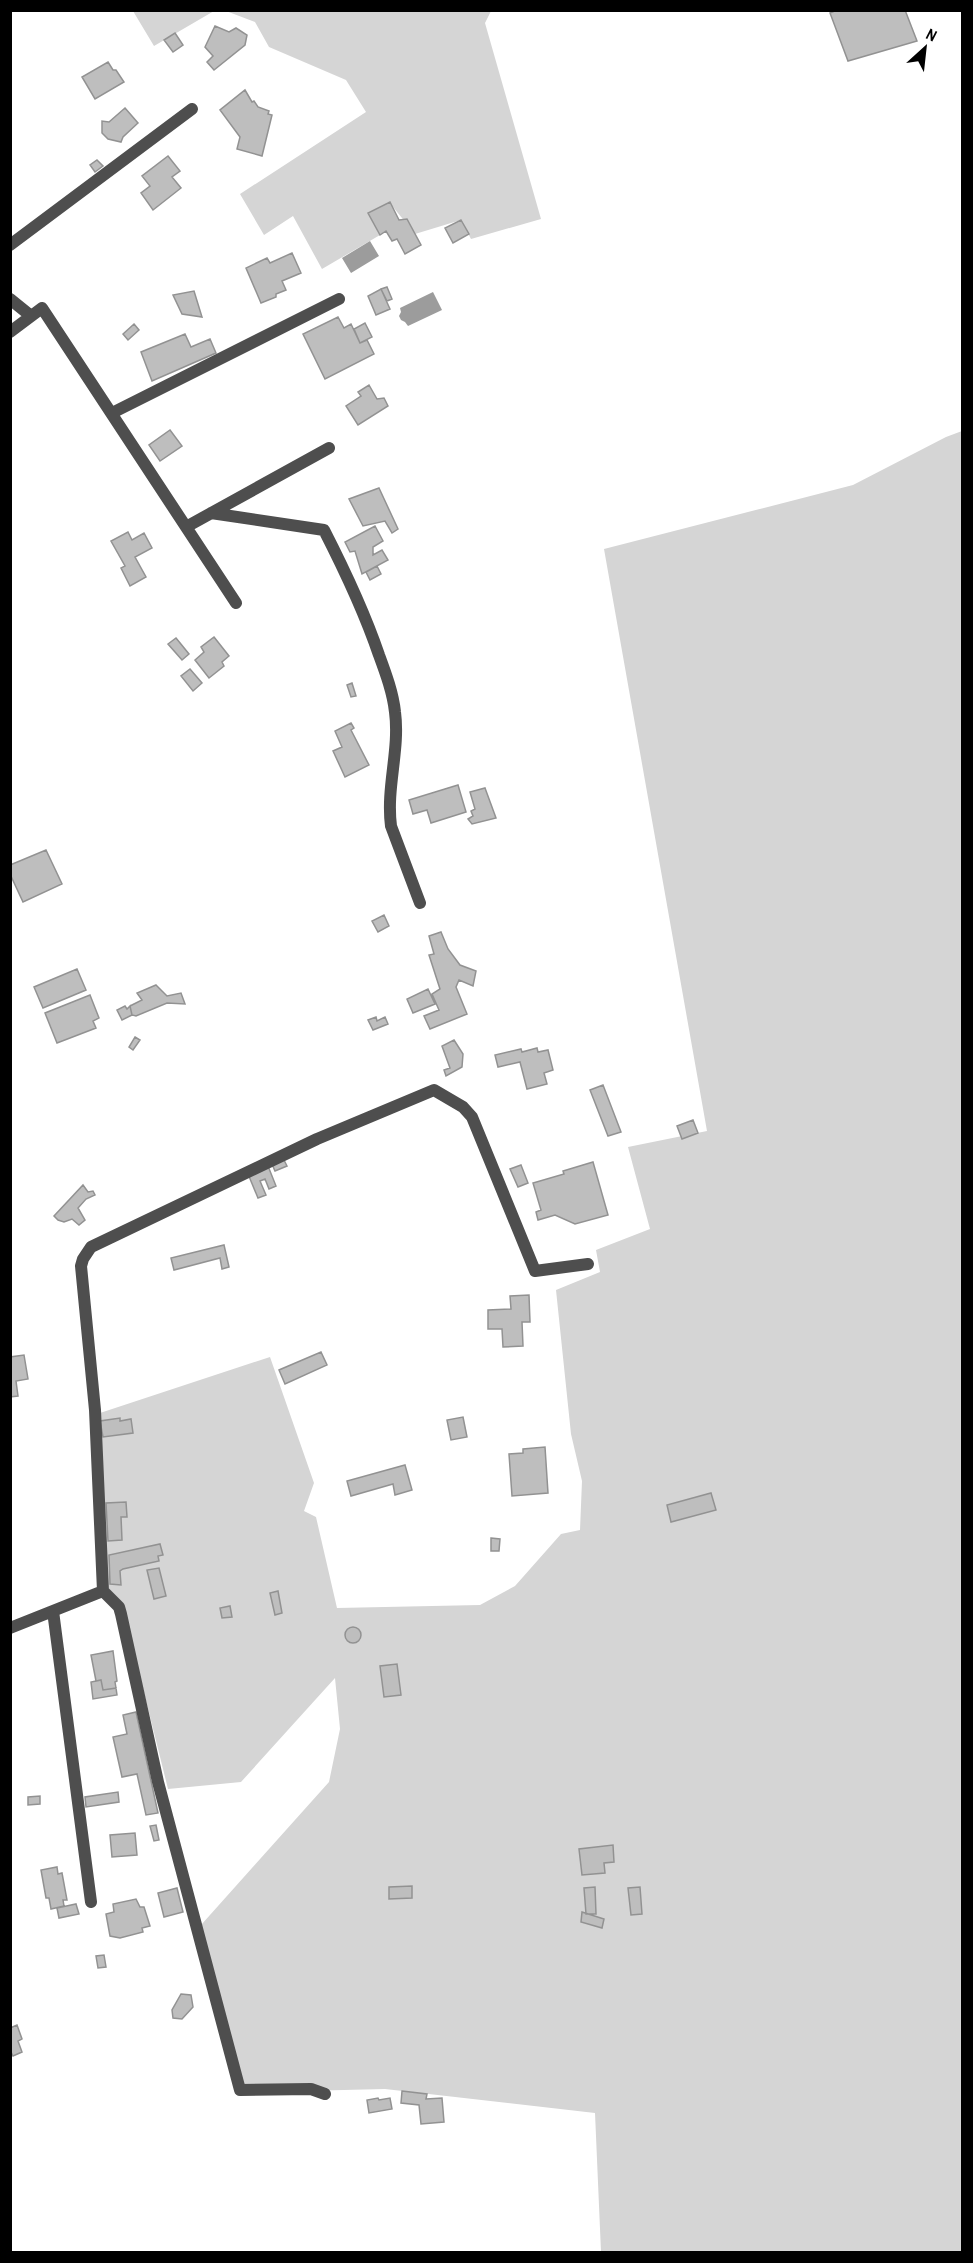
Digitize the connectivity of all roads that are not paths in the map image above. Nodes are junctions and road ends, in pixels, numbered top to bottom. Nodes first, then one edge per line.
1 (192, 109) dead end
2 (10, 245) edge
3 (339, 298) dead end
4 (10, 299) edge
5 (31, 316) junction
6 (10, 332) edge
7 (112, 413) junction
8 (329, 448) dead end
9 (212, 513) junction
10 (186, 527) junction
11 (236, 603) dead end
12 (420, 903) dead end
13 (588, 1264) dead end
14 (103, 1592) junction
15 (53, 1611) junction
16 (10, 1628) edge
17 (92, 1902) dead end
18 (325, 2094) dead end

1 - 2 street
3 - 7 street
4 - 5 street
5 - 6 street
5 - 7 street
7 - 10 street
8 - 9 street
9 - 10 street
9 - 12 street
10 - 11 street
13 - 14 street
14 - 15 street
14 - 18 street
15 - 16 street
15 - 17 street

